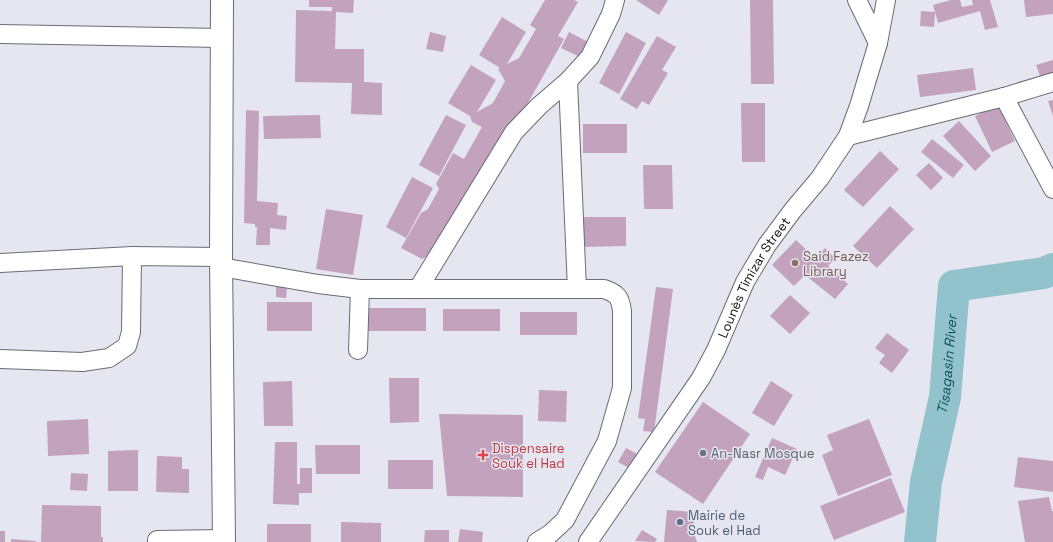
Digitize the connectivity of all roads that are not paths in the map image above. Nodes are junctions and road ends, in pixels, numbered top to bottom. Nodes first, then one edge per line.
1 (222, 0) edge
2 (615, 0) edge
3 (858, 0) edge
4 (886, 0) edge
5 (0, 34) edge
6 (222, 38) junction
7 (878, 43) junction
8 (568, 81) junction
9 (1053, 82) edge
10 (1004, 97) junction
11 (848, 136) junction
12 (1053, 189) edge
13 (132, 256) junction
14 (221, 262) junction
15 (0, 263) edge
16 (360, 289) junction
17 (418, 289) junction
18 (577, 289) junction
19 (358, 350) dead end
20 (0, 359) edge
21 (157, 540) dead end
22 (224, 540) edge
23 (537, 542) edge
24 (588, 542) edge

1 - 6 main road
2 - 8 street
3 - 7 street
4 - 7 street, Lounès Timizar Street
5 - 6 street
6 - 14 main road
7 - 11 street, Lounès Timizar Street
8 - 17 street
8 - 18 street
9 - 10 street
10 - 11 street
10 - 12 street
11 - 24 street, Lounès Timizar Street
13 - 14 street
13 - 15 street
13 - 20 street
14 - 16 street
14 - 22 main road
16 - 17 street
16 - 19 street
17 - 18 street
18 - 23 street
21 - 22 street

